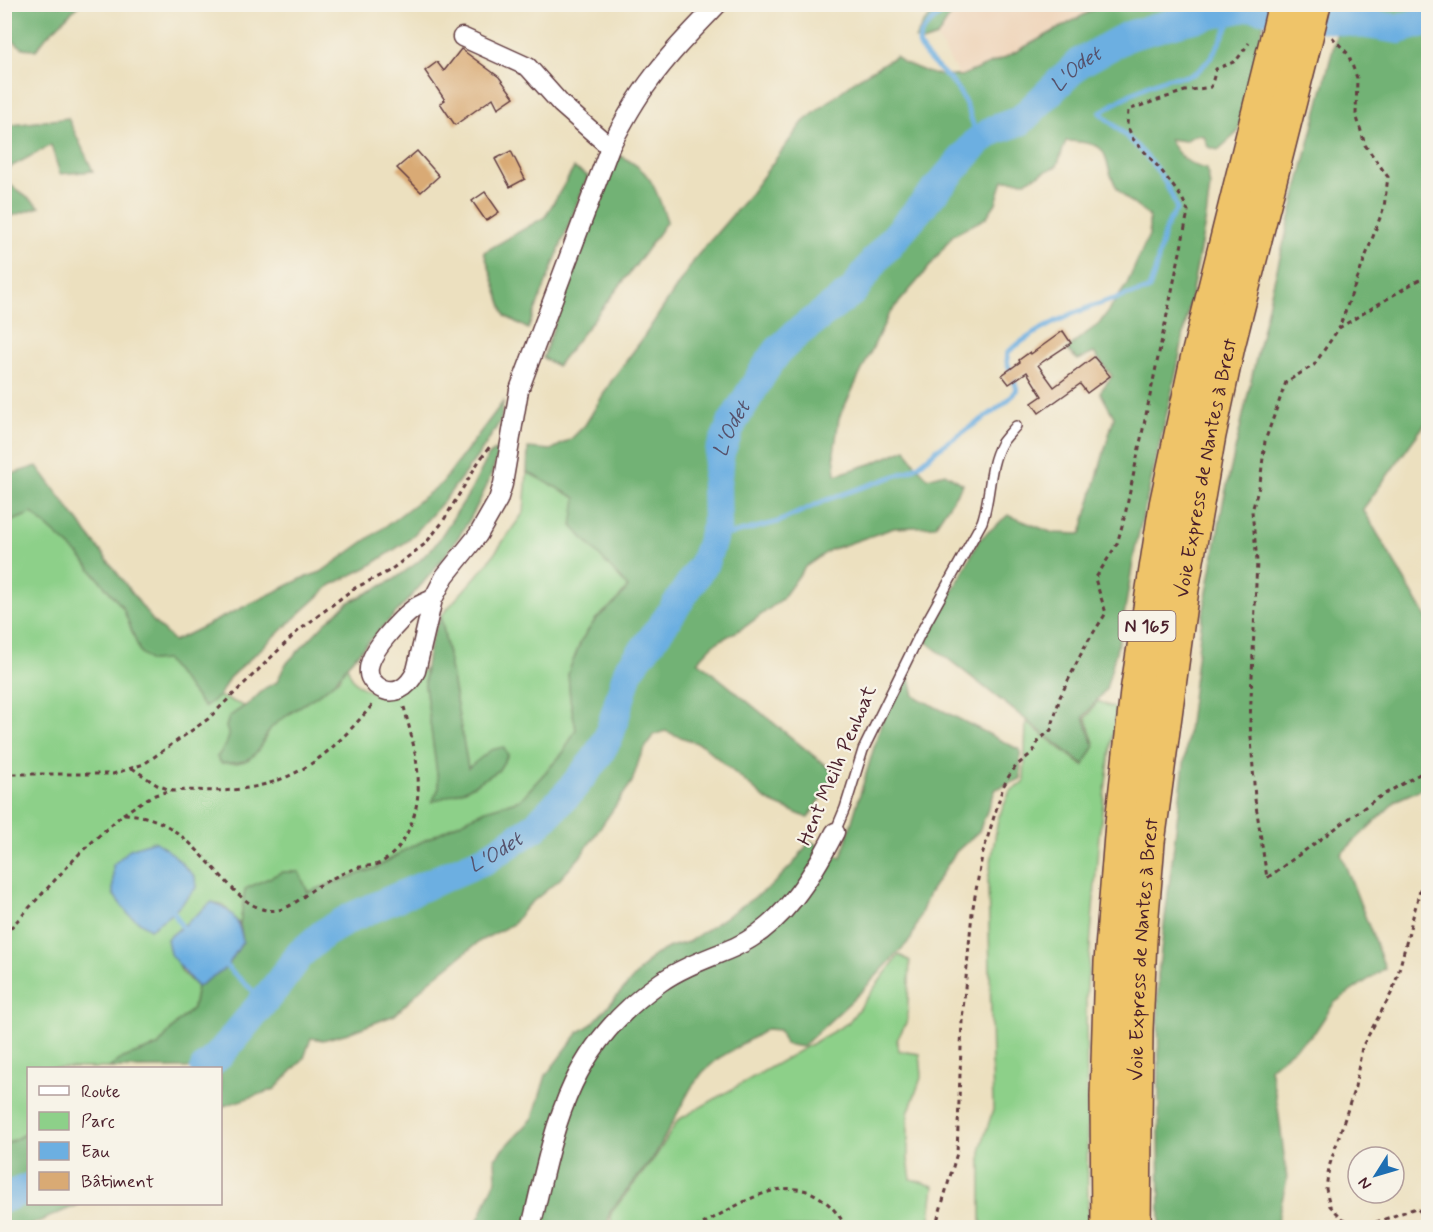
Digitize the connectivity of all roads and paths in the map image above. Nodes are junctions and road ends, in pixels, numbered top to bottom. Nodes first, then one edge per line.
1 (718, 4) edge
2 (1285, 4) edge
3 (1314, 4) edge
4 (462, 37) dead end
5 (1290, 39) junction
6 (610, 147) junction
7 (1428, 276) edge
8 (1339, 328) junction
9 (513, 416) junction
10 (1016, 426) dead end
11 (433, 599) junction
12 (392, 690) junction
13 (132, 768) junction
14 (1423, 772) junction
15 (1428, 772) edge
16 (4, 774) edge
17 (1428, 788) edge
18 (174, 792) junction
19 (123, 814) junction
20 (836, 832) joint
21 (1428, 859) edge
22 (4, 935) edge
23 (531, 1227) edge
24 (695, 1227) edge
25 (847, 1227) edge
26 (935, 1227) edge
27 (1108, 1227) edge
28 (1134, 1227) edge
29 (1428, 1227) edge

1 - 6 street
2 - 5 highway, Voie Express de Nantes à Brest / N 165, bridge
3 - 5 highway, Voie Express de Nantes à Brest / N 165, bridge
4 - 6 street
5 - 8 path
5 - 26 path
5 - 27 highway, Voie Express de Nantes à Brest / N 165
5 - 28 highway, Voie Express de Nantes à Brest / N 165
6 - 9 street
7 - 8 path
8 - 14 path
9 - 11 street
9 - 13 path
10 - 20 lane, Hent Meilh Penhoat
11 - 12 street
11 - 12 street
12 - 18 path
12 - 19 path
13 - 16 path
13 - 18 path
14 - 15 path
14 - 17 path
18 - 19 path
19 - 22 path
20 - 23 street, Hent Meilh Penhoat
21 - 29 path
24 - 25 path

